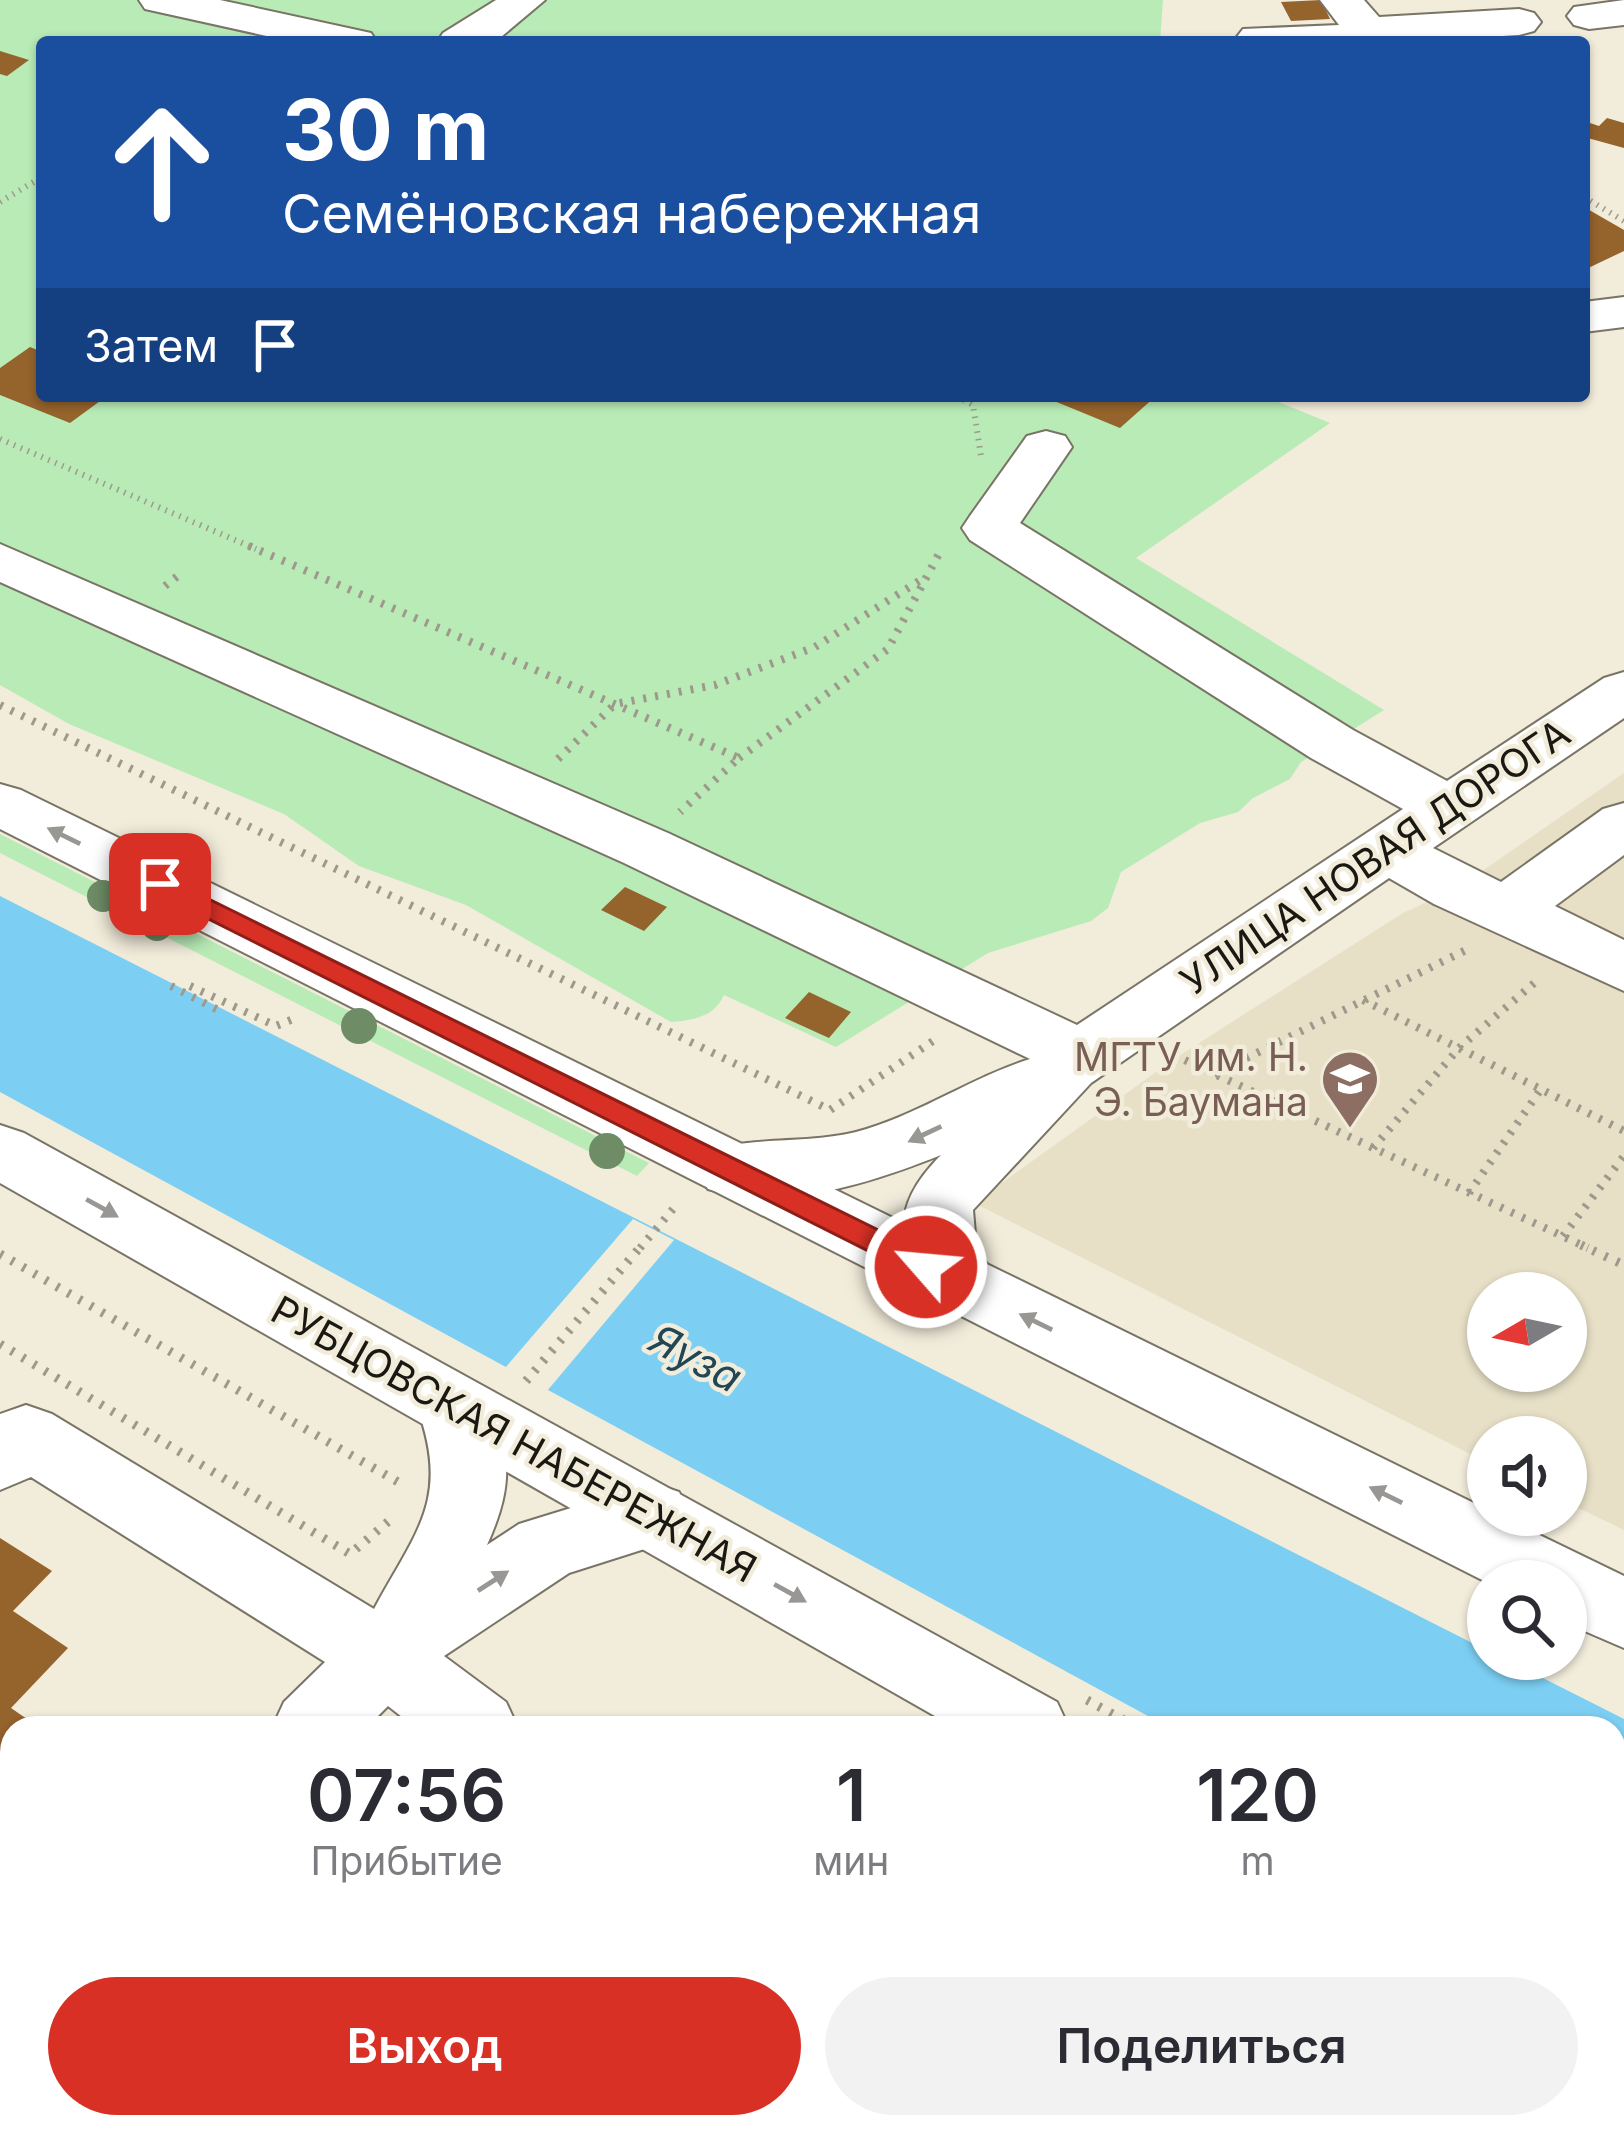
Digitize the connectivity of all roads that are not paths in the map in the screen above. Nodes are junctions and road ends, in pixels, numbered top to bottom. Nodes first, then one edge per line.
1 (160, 0) edge
2 (524, 0) edge
3 (1354, 16) edge
4 (1519, 22) dead end
5 (328, 36) edge
6 (472, 36) edge
7 (1624, 313) edge
8 (1590, 316) edge
9 (1046, 447) dead end
10 (0, 561) edge
11 (1624, 692) edge
12 (0, 804) edge
13 (1447, 807) junction
14 (1624, 824) edge
15 (1386, 848) junction
16 (1560, 935) edge
17 (1075, 1061) junction
18 (0, 1151) edge
19 (732, 1170) junction
20 (965, 1286) junction
21 (454, 1407) junction
22 (0, 1460) edge
23 (652, 1515) junction
24 (1516, 1560) edge
25 (1587, 1596) edge
26 (1624, 1614) edge
27 (390, 1652) junction
28 (325, 1716) edge
29 (464, 1716) edge
30 (1008, 1716) edge

1 - 5 main road
2 - 6 main road
3 - 4 main road
7 - 8 main road
9 - 13 main road
10 - 17 main road
11 - 13 main road, УЛИЦА НОВАЯ ДОРОГА
19 -> 12 main road
13 - 15 main road, УЛИЦА НОВАЯ ДОРОГА
14 - 16 main road
15 - 16 main road
15 - 17 main road, УЛИЦА НОВАЯ ДОРОГА
17 -> 19 main road, УЛИЦА НОВАЯ ДОРОГА
17 - 20 main road, УЛИЦА НОВАЯ ДОРОГА
18 -> 21 main road, РУБЦОВСКАЯ НАБЕРЕЖНАЯ
19 - 20 main road
24 -> 20 main road
21 - 23 main road, РУБЦОВСКАЯ НАБЕРЕЖНАЯ
21 - 27 main road
22 - 27 main road
27 -> 23 main road
23 -> 30 main road, РУБЦОВСКАЯ НАБЕРЕЖНАЯ
25 - 26 main road
27 - 28 main road
27 - 29 main road

